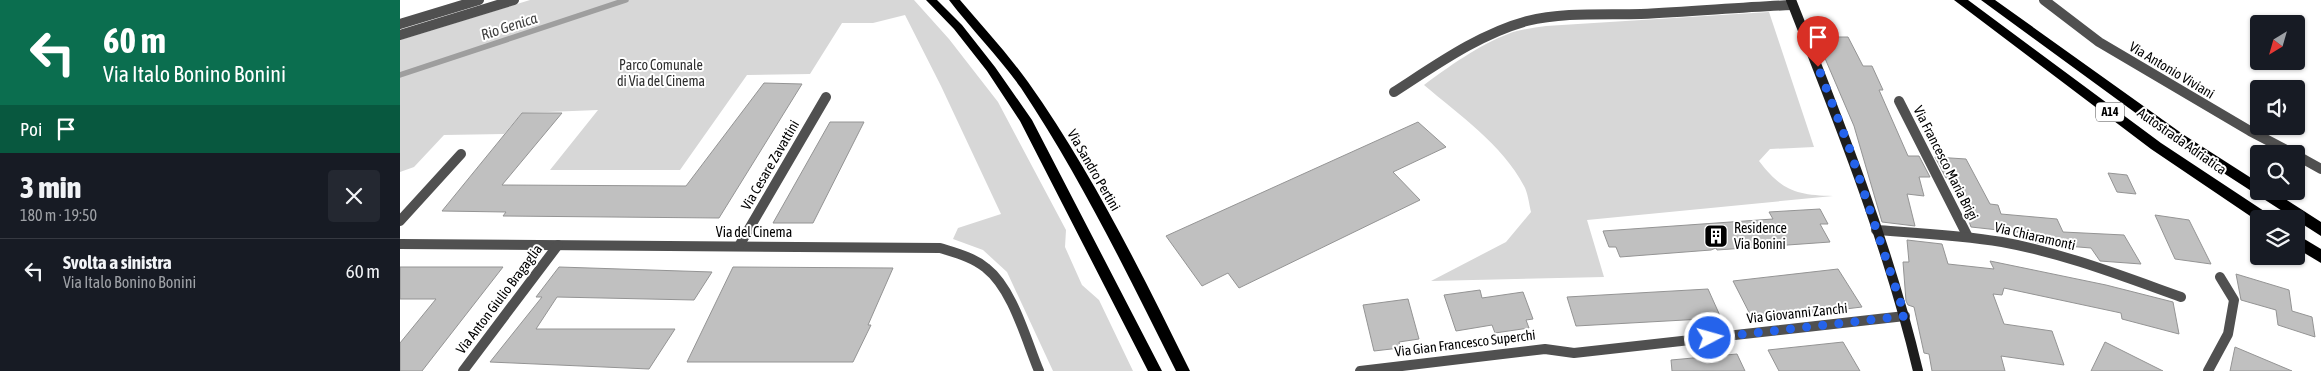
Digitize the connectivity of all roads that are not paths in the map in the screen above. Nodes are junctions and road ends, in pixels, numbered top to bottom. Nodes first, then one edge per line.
1 (479, 0) edge
2 (514, 0) edge
3 (931, 0) edge
4 (954, 0) edge
5 (1960, 0) edge
6 (1987, 0) edge
7 (2044, 0) edge
8 (1792, 2) edge
9 (400, 24) edge
10 (400, 35) edge
11 (1394, 92) dead end
12 (826, 97) dead end
13 (1898, 101) dead end
14 (2277, 145) edge
15 (461, 154) dead end
16 (2305, 160) edge
17 (2321, 169) edge
18 (2250, 184) edge
19 (2275, 200) edge
20 (2252, 210) edge
21 (400, 220) edge
22 (1876, 230) junction
23 (2321, 230) edge
24 (1968, 237) junction
25 (400, 244) edge
26 (558, 245) junction
27 (739, 246) junction
28 (2305, 246) edge
29 (2321, 257) edge
30 (2220, 277) dead end
31 (2182, 297) dead end
32 (1905, 316) junction
33 (1574, 353) joint
34 (463, 371) edge
35 (1039, 371) edge
36 (1155, 371) edge
37 (1182, 371) edge
38 (1360, 371) edge
39 (1918, 371) edge
40 (2208, 371) edge

1 - 9 street
2 - 10 street
3 - 36 main road
4 - 37 main road, Via Sandro Pertini
5 - 20 highway, Autostrada Adriatica / A14
6 - 18 highway, Autostrada Adriatica / A14
7 - 14 street, Via Antonio Viviani
8 - 11 street
8 - 22 main road
12 - 27 street, Via Cesare Zavattini
13 - 24 street, Via Francesco Maria Brigi
15 - 21 street
16 - 17 street, Via Antonio Viviani
19 - 23 highway, Autostrada Adriatica / A14
22 - 24 street, Via Chiaramonti
22 - 32 main road
24 - 31 street, Via Chiaramonti
25 - 26 street, Via del Cinema
26 - 27 street, Via del Cinema
26 - 34 street, Via Anton Giulio Bragaglia
27 - 35 street, Via del Cinema
28 - 29 highway
30 - 40 street
32 - 33 street, Via Giovanni Zanchi
32 - 39 main road
33 - 38 street, Via Gian Francesco Superchi

